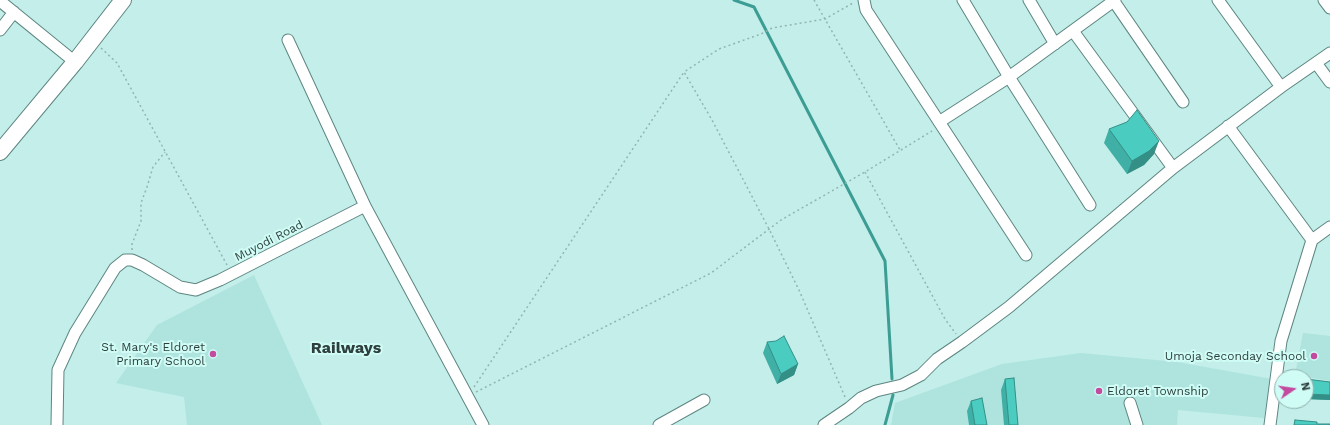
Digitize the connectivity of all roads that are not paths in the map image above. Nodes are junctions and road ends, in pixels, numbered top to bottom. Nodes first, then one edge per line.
1 (123, 0) edge
2 (963, 0) edge
3 (1029, 0) edge
4 (1114, 0) edge
5 (1218, 0) edge
6 (1324, 0) edge
7 (0, 1) edge
8 (859, 2) edge
9 (1330, 8) edge
10 (14, 12) junction
11 (0, 30) edge
12 (1073, 31) junction
13 (288, 40) dead end
14 (1055, 44) junction
15 (1330, 52) edge
16 (75, 62) junction
17 (1316, 63) junction
18 (1009, 77) junction
19 (1330, 82) edge
20 (1280, 87) junction
21 (1183, 102) dead end
22 (940, 124) junction
23 (1228, 126) junction
24 (0, 152) edge
25 (1173, 168) junction
26 (1090, 205) dead end
27 (365, 206) junction
28 (1330, 227) edge
29 (1312, 240) junction
30 (1026, 255) dead end
31 (704, 400) dead end
32 (1130, 403) dead end
33 (57, 425) edge
34 (483, 425) edge
35 (659, 425) edge
36 (824, 425) edge
37 (1137, 425) edge
38 (1270, 425) edge

1 - 16 highway
2 - 18 street
3 - 14 street
4 - 12 street
4 - 21 street
5 - 20 street
6 - 9 street
7 - 10 street
8 - 22 street
10 - 11 street
10 - 16 street
12 - 14 street
12 - 25 street
13 - 27 street
14 - 18 street
15 - 17 street
16 - 24 highway
17 - 19 street
17 - 20 street
18 - 22 street
18 - 26 street
20 - 23 street
22 - 30 street
23 - 25 street
23 - 29 street
25 - 36 street
27 - 33 street, Muyodi Road
27 - 34 street
28 - 29 street
29 - 38 street
31 - 35 street
32 - 37 street

